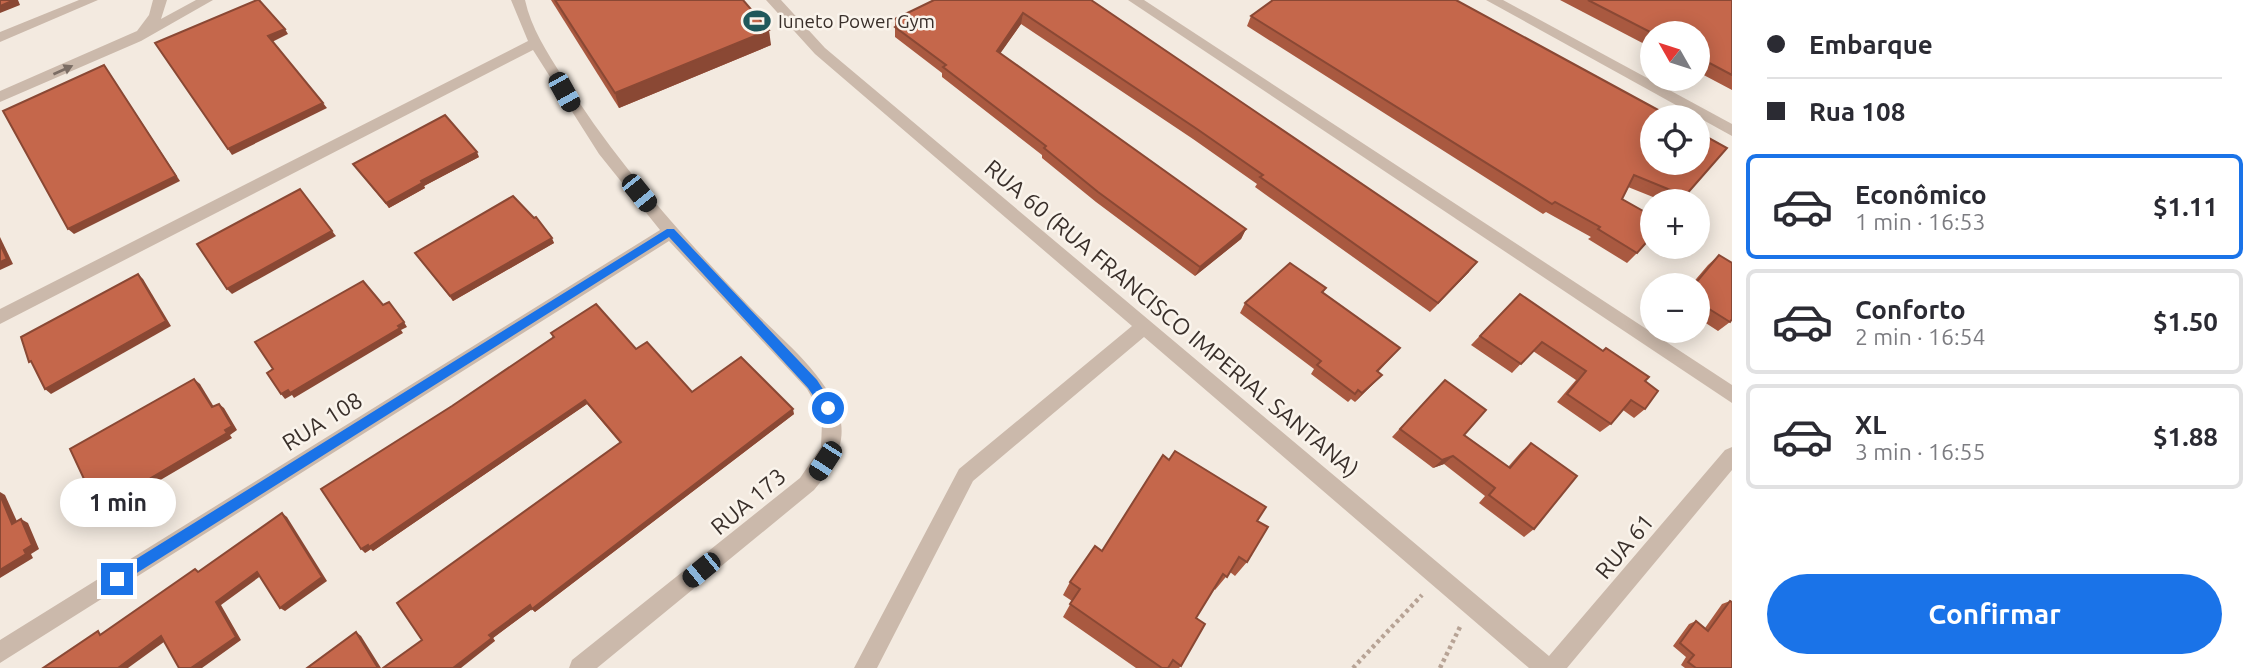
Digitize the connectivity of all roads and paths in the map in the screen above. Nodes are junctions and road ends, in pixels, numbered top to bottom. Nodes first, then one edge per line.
1 (91, 0) edge
2 (160, 0) edge
3 (206, 0) edge
4 (518, 0) edge
5 (773, 0) edge
6 (1135, 0) edge
7 (1493, 0) edge
8 (0, 37) edge
9 (136, 38) junction
10 (536, 43) junction
11 (0, 97) edge
12 (1732, 131) edge
13 (670, 232) junction
14 (0, 317) edge
15 (1143, 327) junction
16 (1732, 395) edge
17 (1732, 456) edge
18 (1439, 578) junction
19 (1471, 605) junction
20 (0, 652) edge
21 (580, 668) edge
22 (865, 668) edge
23 (1353, 668) edge
24 (1440, 668) edge
25 (1546, 668) edge
26 (1553, 668) edge

1 - 8 street
2 - 9 street
3 - 9 street
4 - 10 street
5 - 15 street, RUA 60 (RUA FRANCISCO IMPERIAL SANTANA)
6 - 16 street
7 - 12 street
11 -> 9 street
10 - 13 street
10 - 14 street
13 - 20 street, RUA 108
13 - 21 street, RUA 173
15 - 18 street, RUA 60 (RUA FRANCISCO IMPERIAL SANTANA)
15 - 22 street
17 - 26 street, RUA 61
18 - 19 street, RUA 60 (RUA FRANCISCO IMPERIAL SANTANA)
18 - 23 path
19 - 24 path
19 - 25 street, RUA 60 (RUA FRANCISCO IMPERIAL SANTANA)

